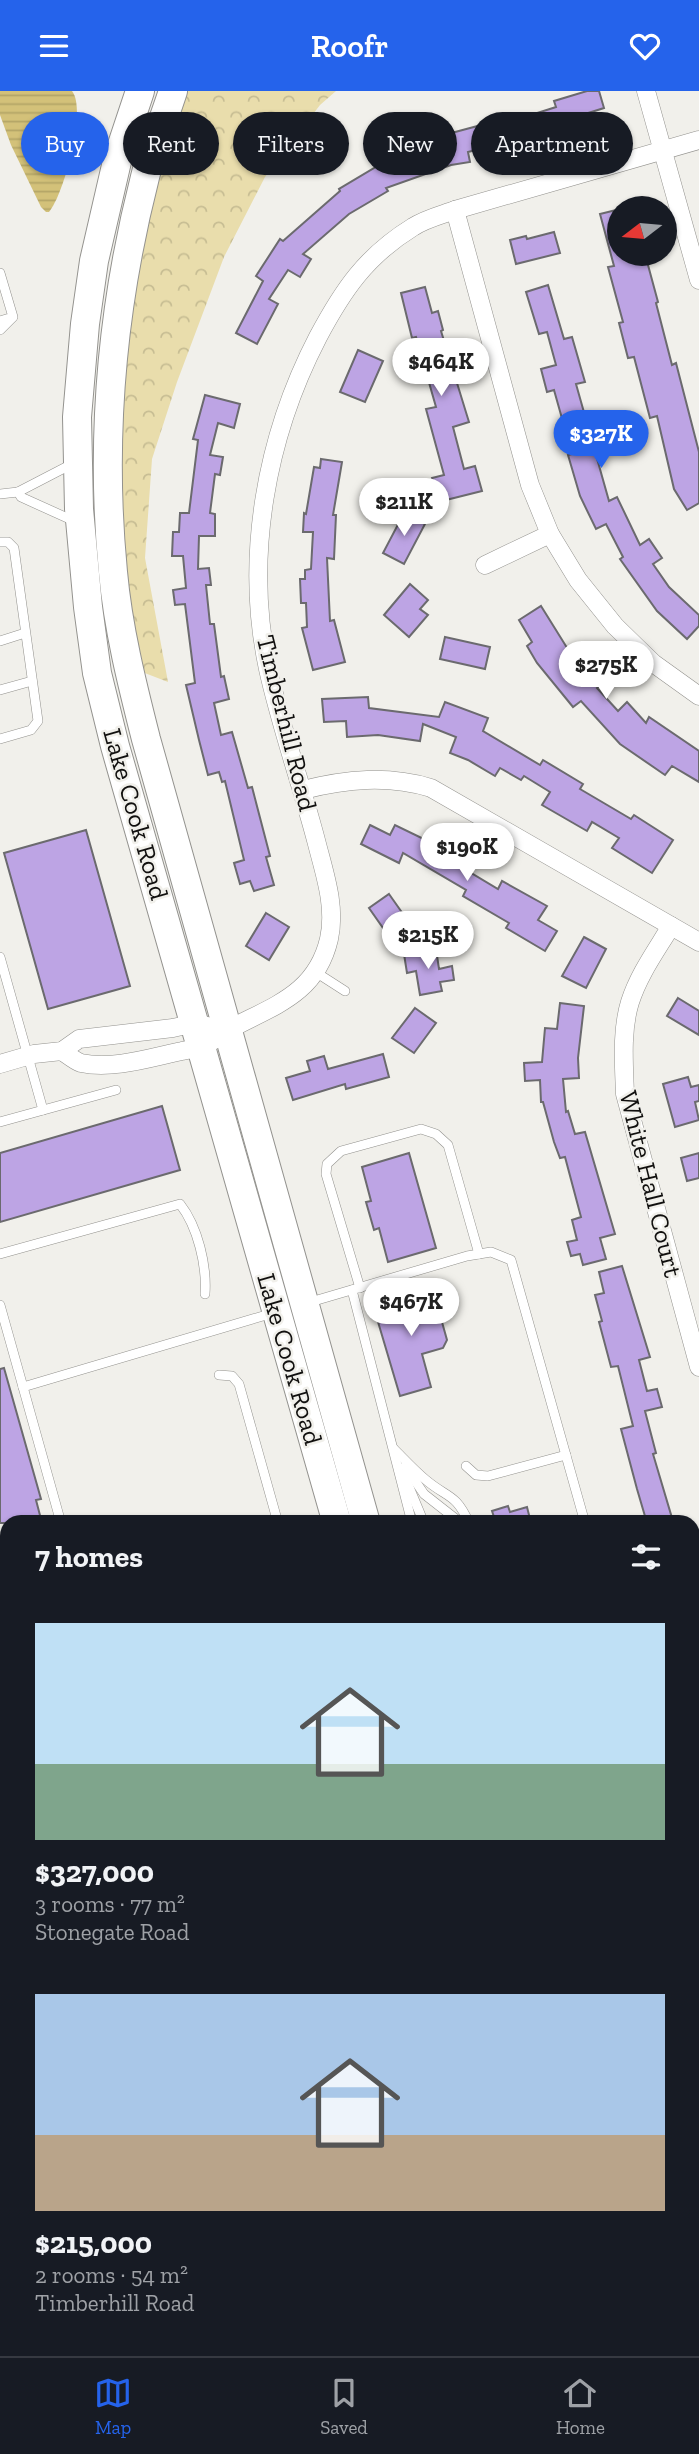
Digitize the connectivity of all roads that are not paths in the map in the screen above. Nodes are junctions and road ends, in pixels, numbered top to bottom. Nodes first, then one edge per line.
1 (140, 91) edge
2 (173, 91) edge
3 (646, 91) edge
4 (699, 140) edge
5 (663, 150) junction
6 (455, 210) junction
7 (0, 274) edge
8 (699, 281) edge
9 (13, 317) junction
10 (0, 321) edge
11 (0, 330) edge
12 (77, 461) junction
13 (18, 492) junction
14 (0, 495) edge
15 (80, 524) junction
16 (550, 534) junction
17 (0, 543) edge
18 (485, 565) dead end
19 (25, 633) junction
20 (0, 641) edge
21 (32, 681) junction
22 (0, 690) edge
23 (699, 697) edge
24 (0, 739) edge
25 (303, 790) junction
26 (671, 926) junction
27 (699, 942) edge
28 (0, 957) edge
29 (317, 973) junction
30 (345, 991) dead end
31 (227, 1031) junction
32 (199, 1035) junction
33 (62, 1051) junction
34 (28, 1056) junction
35 (0, 1064) edge
36 (116, 1090) dead end
37 (43, 1110) junction
38 (0, 1122) edge
39 (0, 1254) edge
40 (479, 1254) junction
41 (356, 1289) junction
42 (205, 1294) dead end
43 (0, 1305) edge
44 (290, 1308) junction
45 (699, 1367) edge
46 (219, 1375) dead end
47 (23, 1387) junction
48 (393, 1447) junction
49 (566, 1455) junction
50 (466, 1466) dead end
51 (59, 1515) edge
52 (276, 1515) edge
53 (335, 1515) edge
54 (363, 1515) edge
55 (410, 1515) edge
56 (421, 1515) edge
57 (451, 1515) edge
58 (465, 1515) edge
59 (583, 1515) edge

1 - 12 main road, Lake Cook Road
2 - 31 main road, Lake Cook Road
3 - 5 street
4 - 5 street, Timberhill Road
5 - 6 street, Timberhill Road
5 - 8 street
6 - 16 street
6 - 25 street, Timberhill Road
7 - 9 lane
9 - 10 lane
9 - 11 lane
12 - 13 lane
12 - 15 main road, Lake Cook Road
13 - 14 lane
13 - 15 lane
15 - 32 main road, Lake Cook Road
16 - 18 street
16 - 23 street
17 - 19 lane
19 - 20 lane
19 - 21 lane
21 - 22 lane
21 - 24 lane
25 - 26 street
25 - 29 street, Timberhill Road
26 - 27 street
26 - 45 street, White Hall Court
28 - 34 lane
29 - 30 lane
29 - 31 street, Timberhill Road
31 - 32 street, Timberhill Road
31 - 44 main road, Lake Cook Road
32 - 33 street
32 - 33 street
32 - 44 main road, Lake Cook Road
33 - 34 street
34 - 35 street
34 - 37 lane
36 - 37 lane
37 - 38 lane
39 - 42 lane
40 - 41 lane
40 - 41 lane
40 - 49 lane
41 - 44 lane
41 - 48 lane
43 - 47 lane
44 - 47 lane
44 - 53 main road, Lake Cook Road
44 - 54 main road, Lake Cook Road
46 - 52 lane
47 - 51 lane
48 - 55 lane
48 - 56 lane
48 - 57 lane
48 - 58 lane
49 - 50 lane
49 - 59 lane

